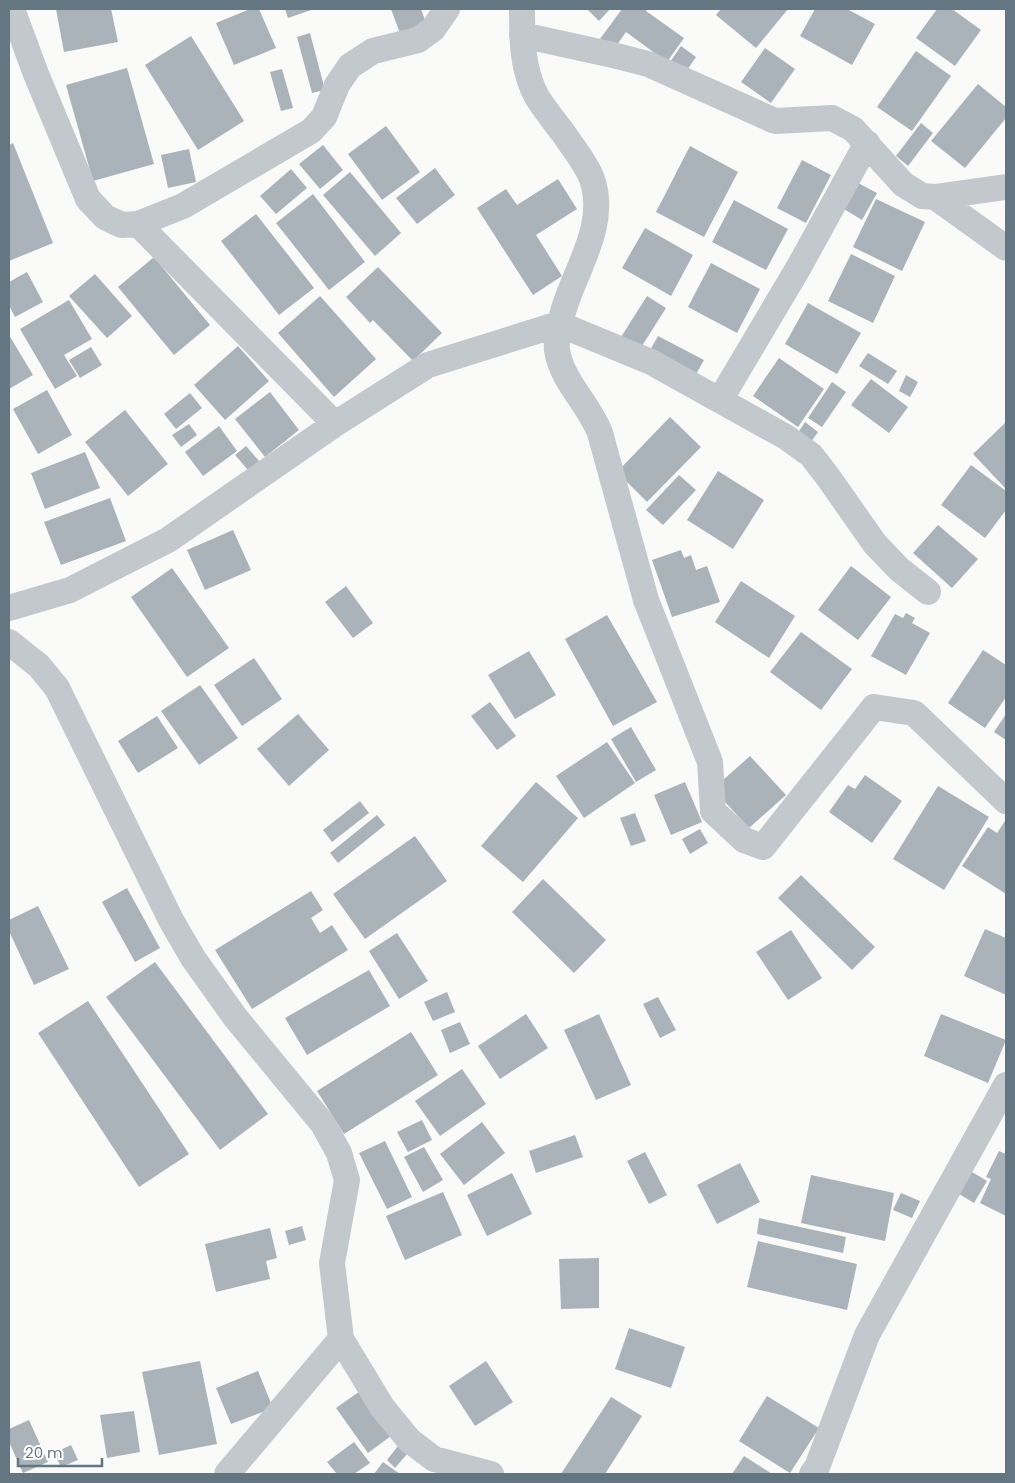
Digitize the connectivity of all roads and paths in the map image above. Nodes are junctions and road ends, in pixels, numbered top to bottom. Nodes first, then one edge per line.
1 (12, 9) edge
2 (447, 9) edge
3 (522, 9) edge
4 (522, 36) junction
5 (867, 143) junction
6 (1006, 187) edge
7 (935, 197) junction
8 (138, 224) junction
9 (1006, 248) edge
10 (560, 324) junction
11 (720, 400) junction
12 (335, 424) junction
13 (928, 592) dead end
14 (9, 608) edge
15 (9, 642) edge
16 (1006, 801) edge
17 (1006, 1085) edge
18 (341, 1339) junction
19 (431, 1467) edge
20 (227, 1474) edge
21 (491, 1474) edge
22 (812, 1474) edge

1 - 8 street
2 - 8 street
3 - 4 street
4 - 5 street
4 - 10 street
5 - 7 street
5 - 11 street
6 - 7 street
7 - 9 street
8 - 12 street
10 - 11 street
10 - 12 street
10 - 16 street
11 - 13 street
12 - 14 street
15 - 18 street
17 - 22 street
18 - 19 street
18 - 20 street
19 - 21 street

